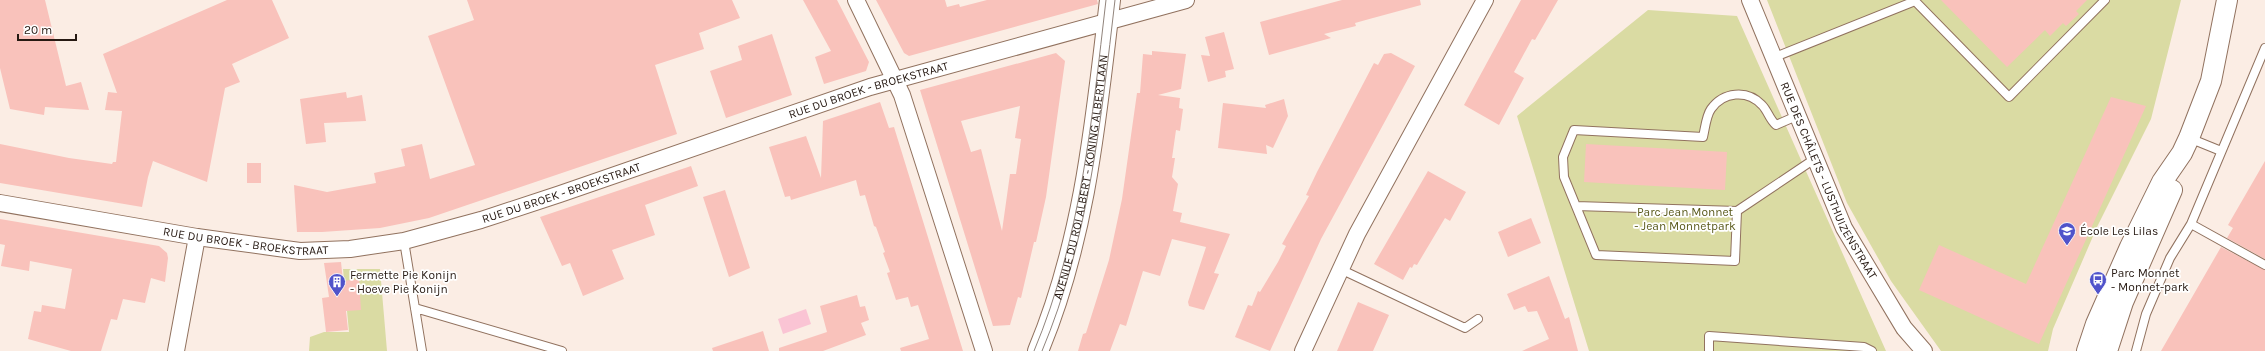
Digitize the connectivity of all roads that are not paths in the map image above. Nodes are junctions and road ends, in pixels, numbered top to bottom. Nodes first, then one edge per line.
1 (856, 0) edge
2 (1110, 0) edge
3 (1186, 0) edge
4 (1485, 0) edge
5 (1750, 0) edge
6 (1915, 0) edge
7 (2106, 0) edge
8 (2227, 0) edge
9 (1108, 21) junction
10 (2265, 48) edge
11 (1775, 57) junction
12 (896, 80) junction
13 (1799, 115) junction
14 (2185, 146) junction
15 (2222, 151) junction
16 (1816, 158) junction
17 (0, 203) edge
18 (1576, 206) junction
19 (1737, 211) junction
20 (2191, 224) junction
21 (196, 237) junction
22 (404, 241) junction
23 (2265, 265) edge
24 (1340, 269) junction
25 (415, 308) junction
26 (1478, 318) dead end
27 (176, 351) edge
28 (422, 351) edge
29 (562, 351) edge
30 (984, 351) edge
31 (1038, 351) edge
32 (1303, 351) edge
33 (1709, 351) edge
34 (1872, 351) edge
35 (1924, 351) edge
36 (2087, 351) edge
37 (2107, 351) edge
38 (2136, 351) edge

1 - 12 street
2 - 9 street, AVENUE DU ROI ALBERT - KONING ALBERTLAAN
3 - 9 street, RUE DU BROEK - BROEKSTRAAT
4 - 24 street
5 - 11 street, RUE DES CHÂLETS - LUSTHUIZENSTRAAT
6 - 7 lane
6 - 11 lane
8 - 14 street
9 - 12 street, RUE DU BROEK - BROEKSTRAAT
9 - 31 street, AVENUE DU ROI ALBERT - KONING ALBERTLAAN
10 - 15 lane
11 - 13 street, RUE DES CHÂLETS - LUSTHUIZENSTRAAT
12 - 22 street, RUE DU BROEK - BROEKSTRAAT
12 - 30 street
13 - 16 street, RUE DES CHÂLETS - LUSTHUIZENSTRAAT
13 - 18 lane
14 - 15 lane
14 - 36 street
14 - 37 street
15 - 20 lane
16 - 19 lane
16 - 35 street, RUE DES CHÂLETS - LUSTHUIZENSTRAAT
17 - 21 street, RUE DU BROEK - BROEKSTRAAT
18 - 19 lane
18 - 19 lane
20 - 23 lane
20 - 38 lane
21 - 22 street, RUE DU BROEK - BROEKSTRAAT
21 - 27 street
22 - 25 lane
24 - 26 lane
24 - 32 street
25 - 28 lane
25 - 29 lane
33 - 34 lane

